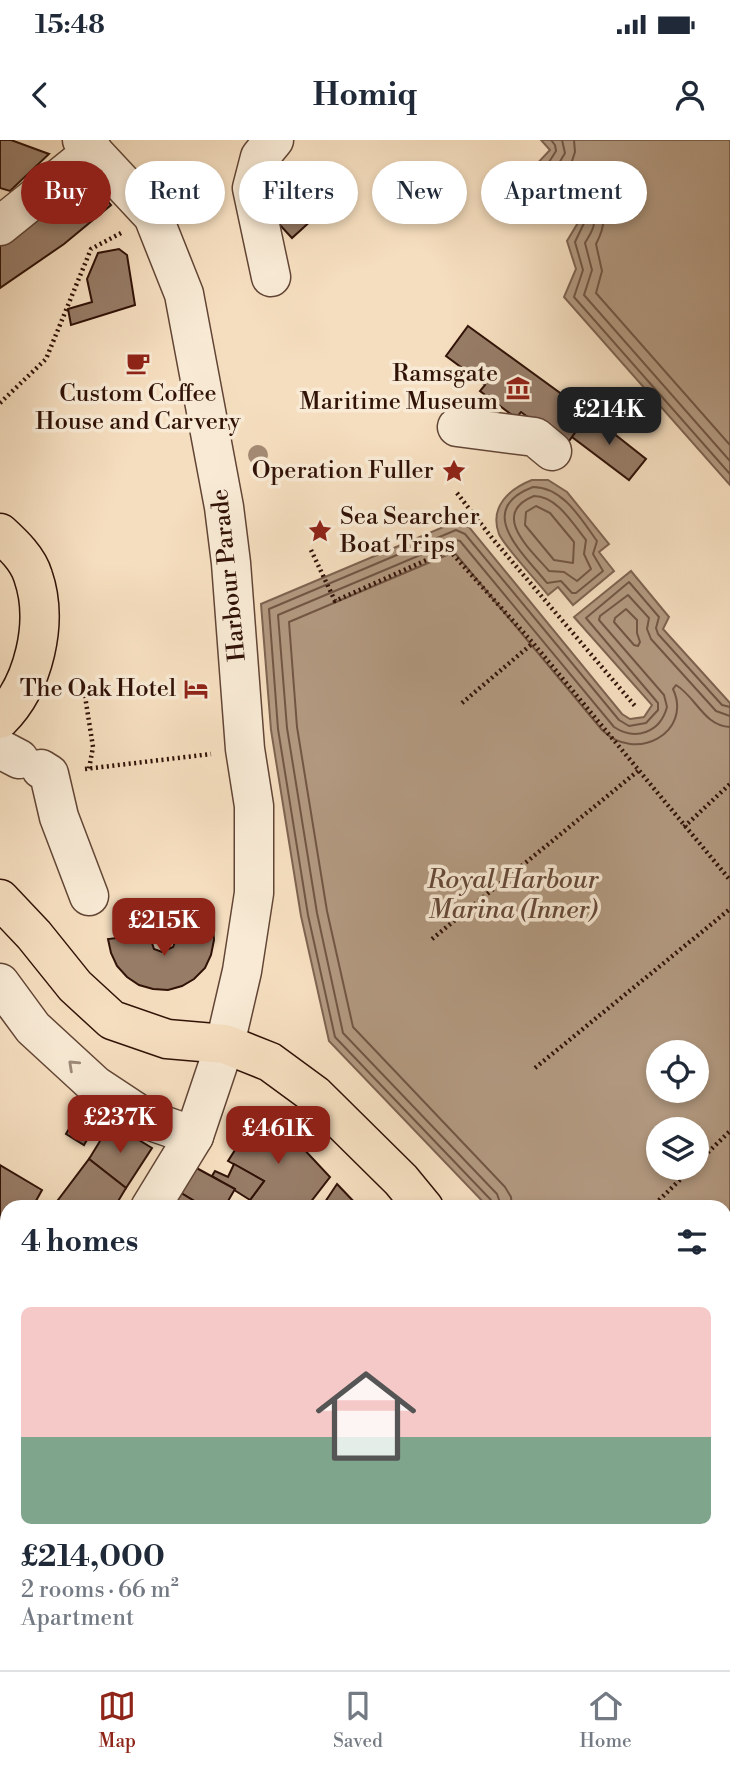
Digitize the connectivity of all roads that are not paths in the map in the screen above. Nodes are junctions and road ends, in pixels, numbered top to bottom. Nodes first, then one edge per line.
1 (274, 140) edge
2 (88, 145) edge
3 (0, 226) edge
4 (271, 277) dead end
5 (457, 427) dead end
6 (552, 451) dead end
7 (0, 533) edge
8 (0, 719) edge
9 (34, 762) edge
10 (89, 896) dead end
11 (0, 899) edge
12 (0, 983) edge
13 (225, 1044) junction
14 (194, 1136) junction
15 (155, 1200) edge
16 (417, 1200) edge

1 - 4 street
2 - 3 street
2 - 13 street, Harbour Parade
5 - 6 street
7 - 8 main road
9 - 10 street
11 - 13 main road
14 -> 12 street
13 - 14 street, Harbour Parade
13 - 16 main road
14 - 15 street, Harbour Parade

